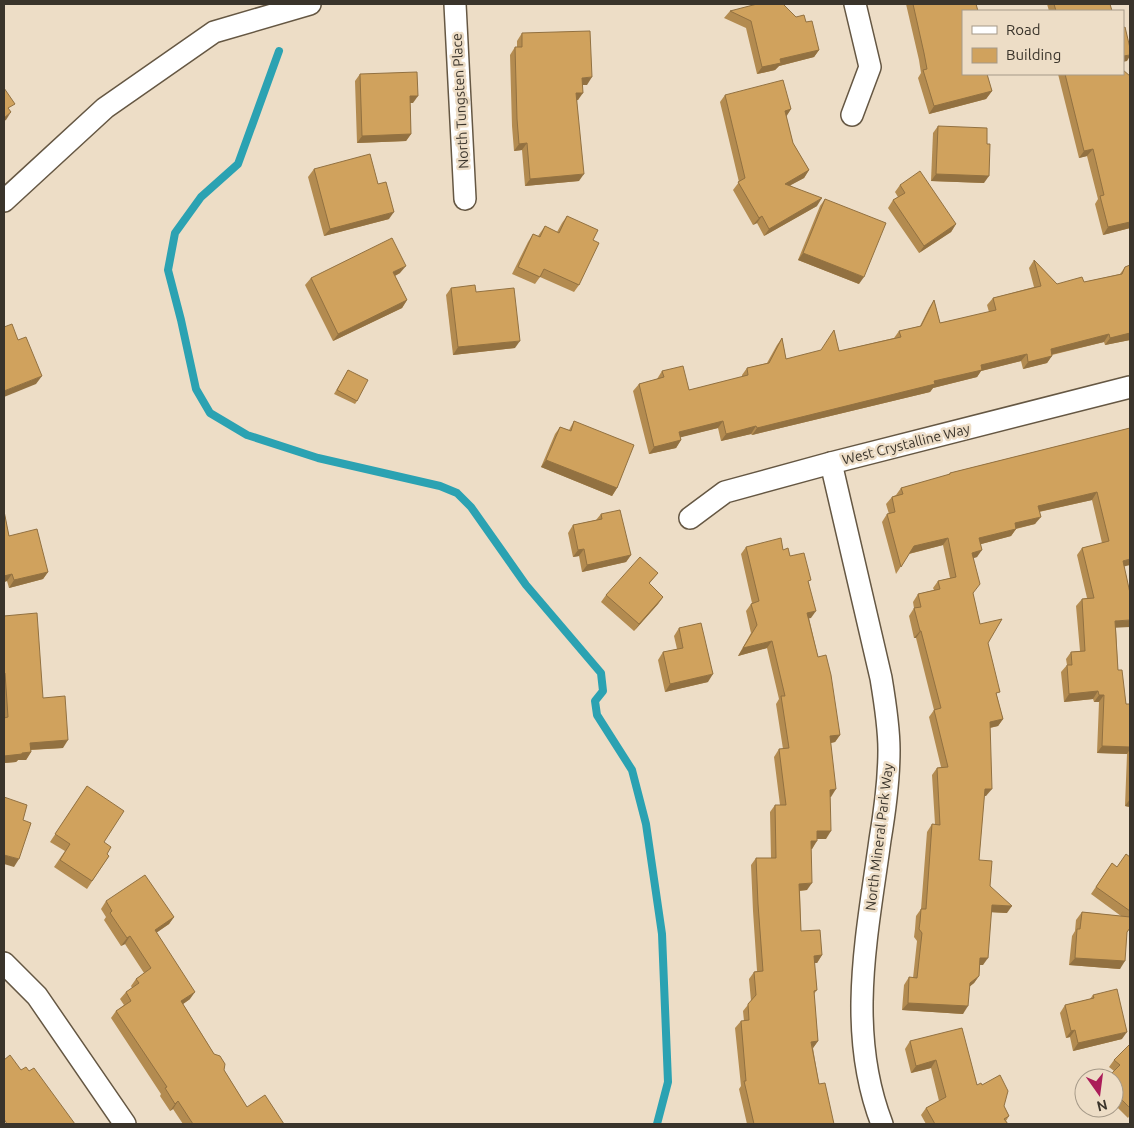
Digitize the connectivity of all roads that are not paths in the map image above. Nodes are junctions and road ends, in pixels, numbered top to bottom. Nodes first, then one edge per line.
1 (310, 4) edge
2 (455, 4) edge
3 (855, 4) edge
4 (852, 115) dead end
5 (465, 199) dead end
6 (4, 200) edge
7 (1130, 387) edge
8 (831, 463) junction
9 (690, 518) dead end
10 (4, 963) edge
11 (125, 1124) edge
12 (882, 1124) edge

1 - 6 street
2 - 5 street, North Tungsten Place
3 - 4 street
7 - 8 street, West Crystalline Way
8 - 9 street, West Crystalline Way
8 - 12 street, North Mineral Park Way
10 - 11 street

